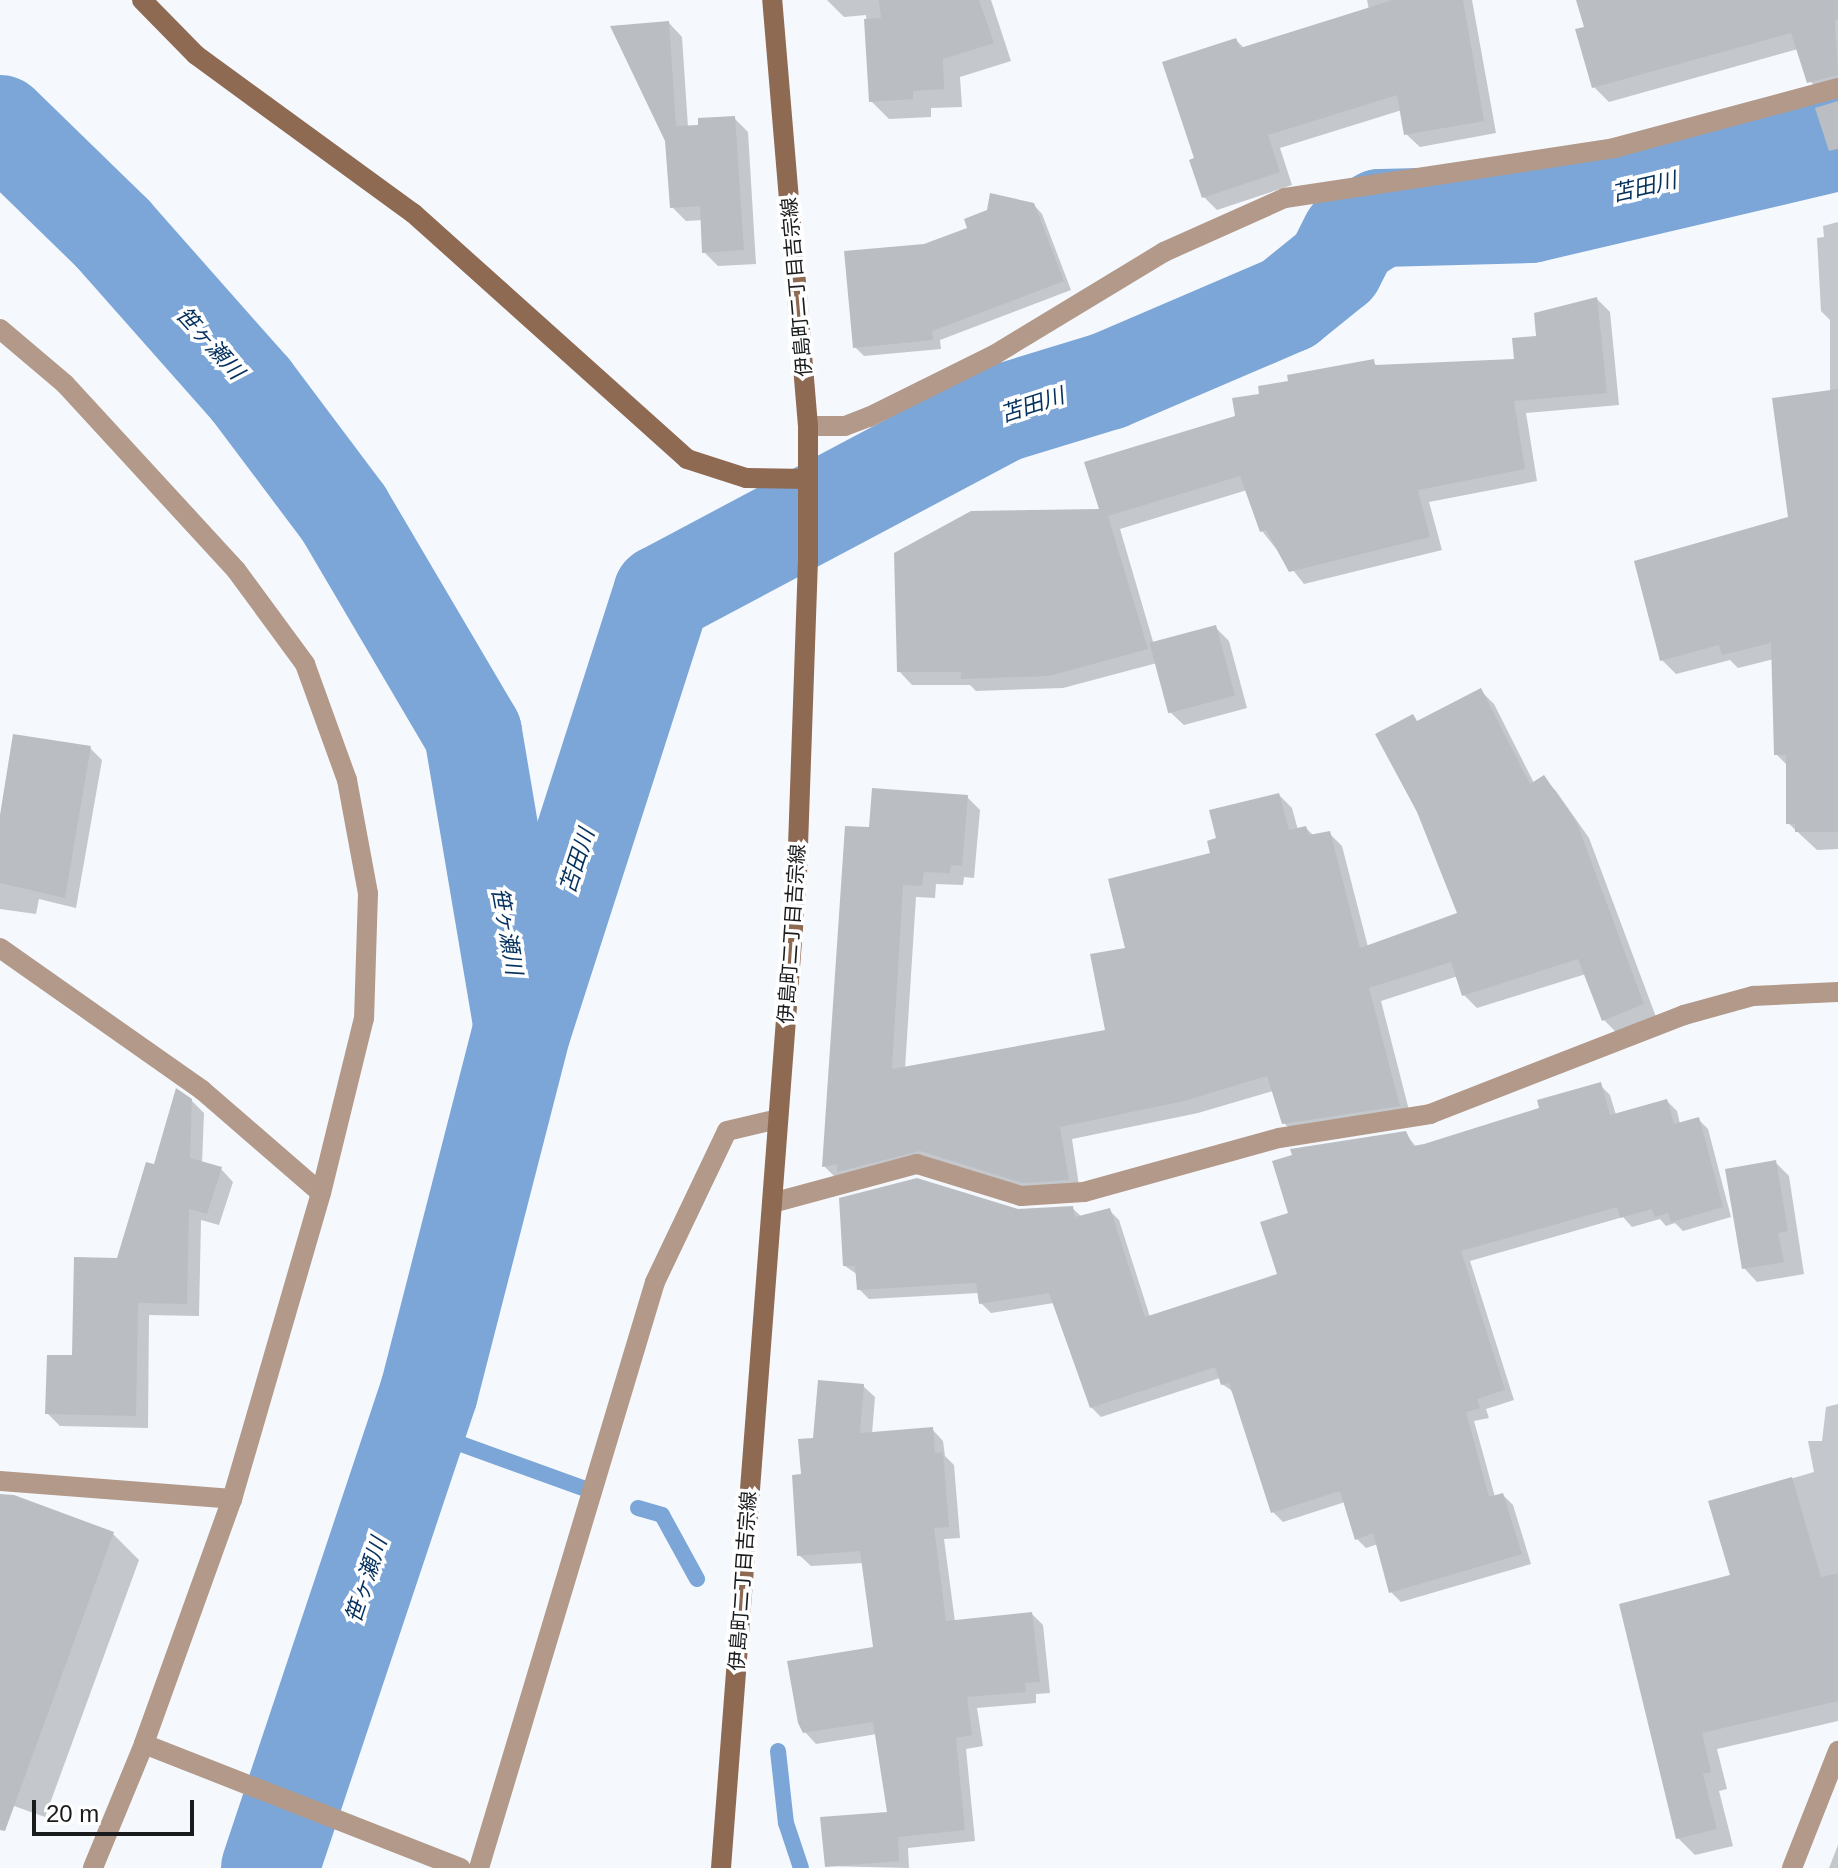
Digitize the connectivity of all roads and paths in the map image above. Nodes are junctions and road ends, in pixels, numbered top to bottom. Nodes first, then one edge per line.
1 (142, 0) edge
2 (772, 0) edge
3 (1838, 88) edge
4 (0, 329) edge
5 (808, 426) junction
6 (808, 479) junction
7 (0, 948) edge
8 (1838, 992) edge
9 (778, 1119) junction
10 (321, 1193) junction
11 (772, 1203) junction
12 (0, 1481) edge
13 (232, 1499) junction
14 (144, 1744) junction
15 (1838, 1751) edge
16 (93, 1868) edge
17 (461, 1868) edge
18 (479, 1868) edge
19 (721, 1868) edge
20 (1792, 1868) edge

1 - 6 street
2 - 5 street, 伊島町二丁目吉宗線
3 - 5 street
4 - 10 street
5 - 6 street, 伊島町二丁目吉宗線
6 - 9 street, 伊島町二丁目吉宗線
7 - 10 street
8 - 11 street
9 - 11 street, 伊島町二丁目吉宗線
9 - 18 street
10 - 13 street
11 - 19 street, 伊島町二丁目吉宗線
12 - 13 street
13 - 14 street
14 - 16 street
14 - 17 street
15 - 20 street

